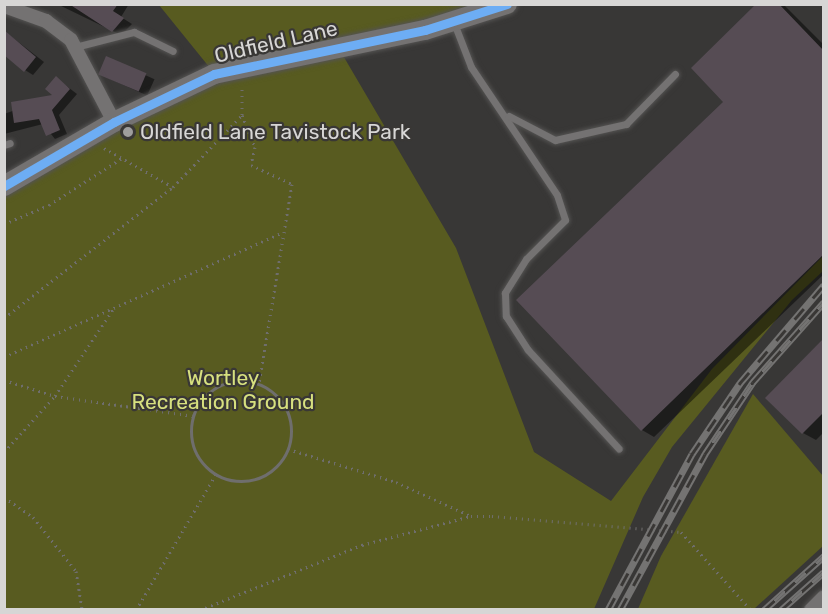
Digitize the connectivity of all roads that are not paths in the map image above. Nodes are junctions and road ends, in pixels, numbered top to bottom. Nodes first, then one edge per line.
1 (507, 4) edge
2 (4, 6) edge
3 (454, 23) junction
4 (75, 47) junction
5 (172, 51) dead end
6 (675, 74) dead end
7 (507, 114) junction
8 (114, 122) junction
9 (4, 186) edge
10 (619, 449) dead end
11 (824, 597) edge
12 (811, 609) edge

1 - 3 street, Oldfield Lane
2 - 4 street
3 - 7 lane
3 - 8 street, Oldfield Lane
4 - 5 lane
4 - 8 street
6 - 7 lane
7 - 10 lane
8 - 9 street, Oldfield Lane
11 - 12 street

